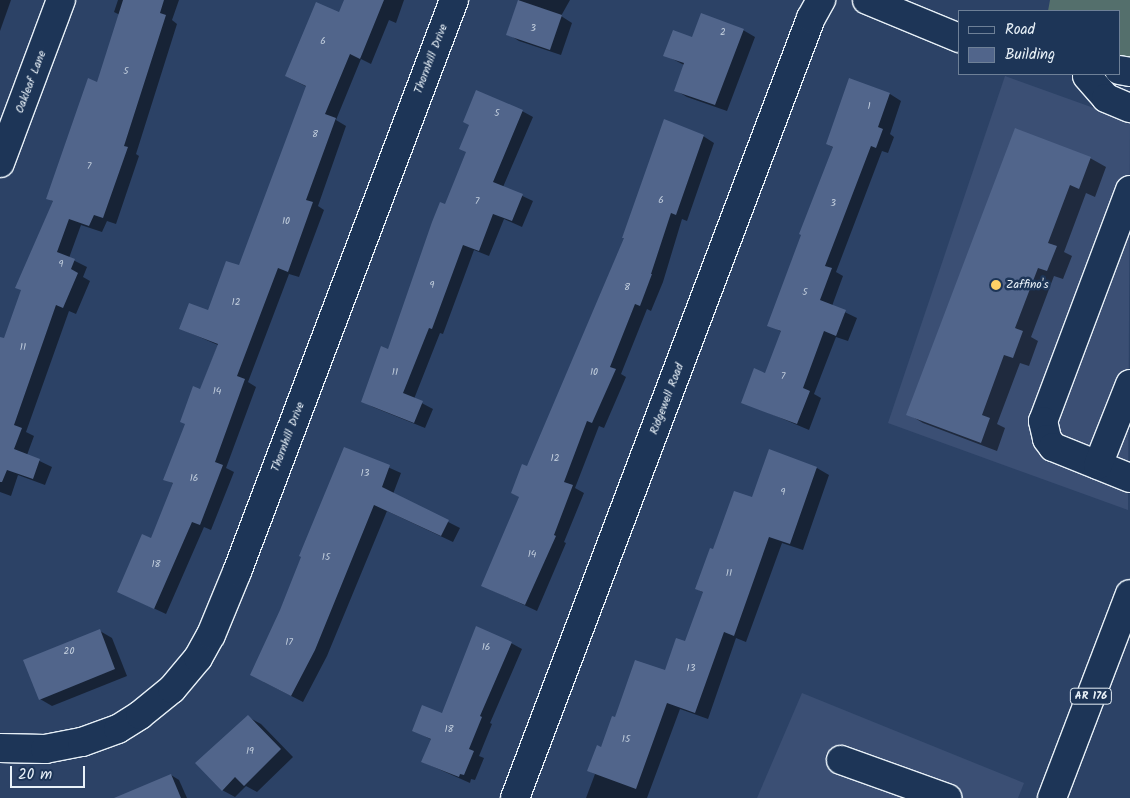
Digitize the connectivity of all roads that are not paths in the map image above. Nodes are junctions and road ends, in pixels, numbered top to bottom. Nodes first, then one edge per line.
1 (61, 0) edge
2 (454, 0) edge
3 (821, 0) edge
4 (868, 0) edge
5 (958, 38) edge
6 (1087, 75) edge
7 (1130, 108) edge
8 (0, 163) edge
9 (1128, 200) edge
10 (1130, 384) edge
11 (1098, 465) junction
12 (1130, 478) edge
13 (1130, 594) edge
14 (1122, 641) edge
15 (0, 748) edge
16 (841, 760) dead end
17 (515, 798) edge
18 (947, 798) edge
19 (1052, 798) edge

1 - 8 street, Oakleaf Lane
2 - 15 street, Thornhill Drive
3 - 17 street, Ridgewell Road
4 - 5 street
6 - 7 street
9 - 11 street
10 - 11 street
11 - 12 street
13 - 14 street, AR 176
14 - 19 street, AR 176
16 - 18 street

